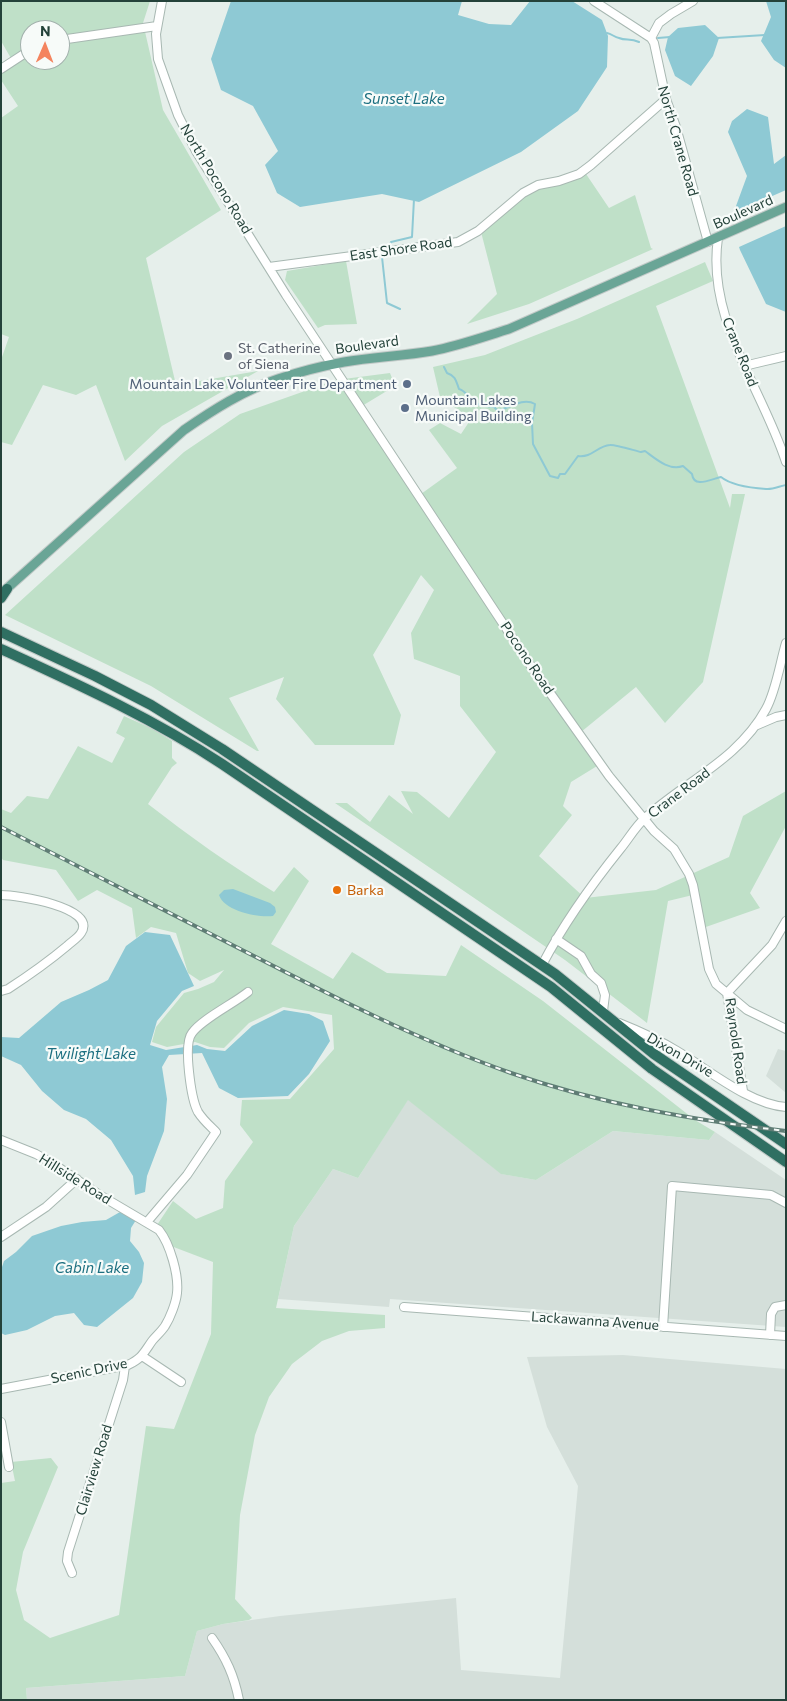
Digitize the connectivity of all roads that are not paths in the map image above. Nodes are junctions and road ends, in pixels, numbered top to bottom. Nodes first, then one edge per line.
1 (162, 1) edge
2 (594, 1) edge
3 (694, 1) edge
4 (157, 26) junction
5 (651, 38) junction
6 (70, 39) edge
7 (20, 57) edge
8 (1, 69) edge
9 (666, 99) junction
10 (786, 208) edge
11 (718, 238) junction
12 (708, 242) junction
13 (269, 267) junction
14 (786, 356) edge
15 (332, 364) junction
16 (744, 366) junction
17 (786, 462) edge
18 (3, 593) edge
19 (1, 624) edge
20 (1, 632) edge
21 (12, 637) junction
22 (786, 643) edge
23 (1, 649) edge
24 (786, 715) edge
25 (754, 726) junction
26 (644, 819) junction
27 (1, 895) edge
28 (786, 921) edge
29 (556, 939) junction
30 (542, 965) junction
31 (1, 991) edge
32 (248, 992) dead end
33 (727, 994) junction
34 (603, 1011) junction
35 (616, 1021) junction
36 (786, 1029) edge
37 (743, 1091) junction
38 (786, 1107) edge
39 (1, 1140) edge
40 (786, 1144) edge
41 (786, 1162) edge
42 (77, 1179) junction
43 (786, 1203) edge
44 (147, 1222) junction
45 (1, 1237) edge
46 (786, 1305) edge
47 (404, 1306) dead end
48 (663, 1327) junction
49 (770, 1335) junction
50 (786, 1336) edge
51 (142, 1356) junction
52 (125, 1366) junction
53 (181, 1382) dead end
54 (1, 1389) edge
55 (1, 1422) edge
56 (9, 1467) dead end
57 (72, 1573) dead end
58 (212, 1638) dead end
59 (239, 1700) edge

1 - 4 street, North Pocono Road
2 - 5 street
3 - 5 street
4 - 6 street
4 - 13 street, North Pocono Road
5 - 9 street, North Crane Road
7 - 8 street
9 - 12 street, North Crane Road
9 - 13 street, East Shore Road
10 - 11 main road, Boulevard
11 - 12 main road, Boulevard
11 - 16 street, Crane Road
12 - 15 main road, Boulevard
13 - 15 street, Pocono Road
14 - 16 street
15 - 18 main road, Boulevard
15 - 26 street, Pocono Road
16 - 17 street, Crane Road
19 - 21 highway
20 - 21 highway
21 - 30 highway
22 - 25 street, Crane Road
23 - 41 highway
24 - 25 street
25 - 26 street, Crane Road
26 - 29 street, Crane Road
26 - 33 street, Pocono Road
27 - 31 street
28 - 33 street, Raynold Road
29 - 30 street, Crane Road
29 - 34 street
30 - 34 highway
32 - 44 street
33 - 36 street, Pocono Road
33 - 37 street, Raynold Road
34 - 35 highway
35 - 37 street, Dixon Drive
35 - 40 highway
37 - 38 street
39 - 42 street, Hillside Road
42 - 44 street, Hillside Road
42 - 45 street
43 - 48 street
44 - 51 street, Scenic Drive
46 - 49 street
47 - 48 street, Lackawanna Avenue
48 - 49 street, Lackawanna Avenue
49 - 50 street, Lackawanna Avenue
51 - 52 street, Scenic Drive
51 - 53 street
52 - 54 street, Scenic Drive
52 - 57 street, Clairview Road
55 - 56 street
58 - 59 street

